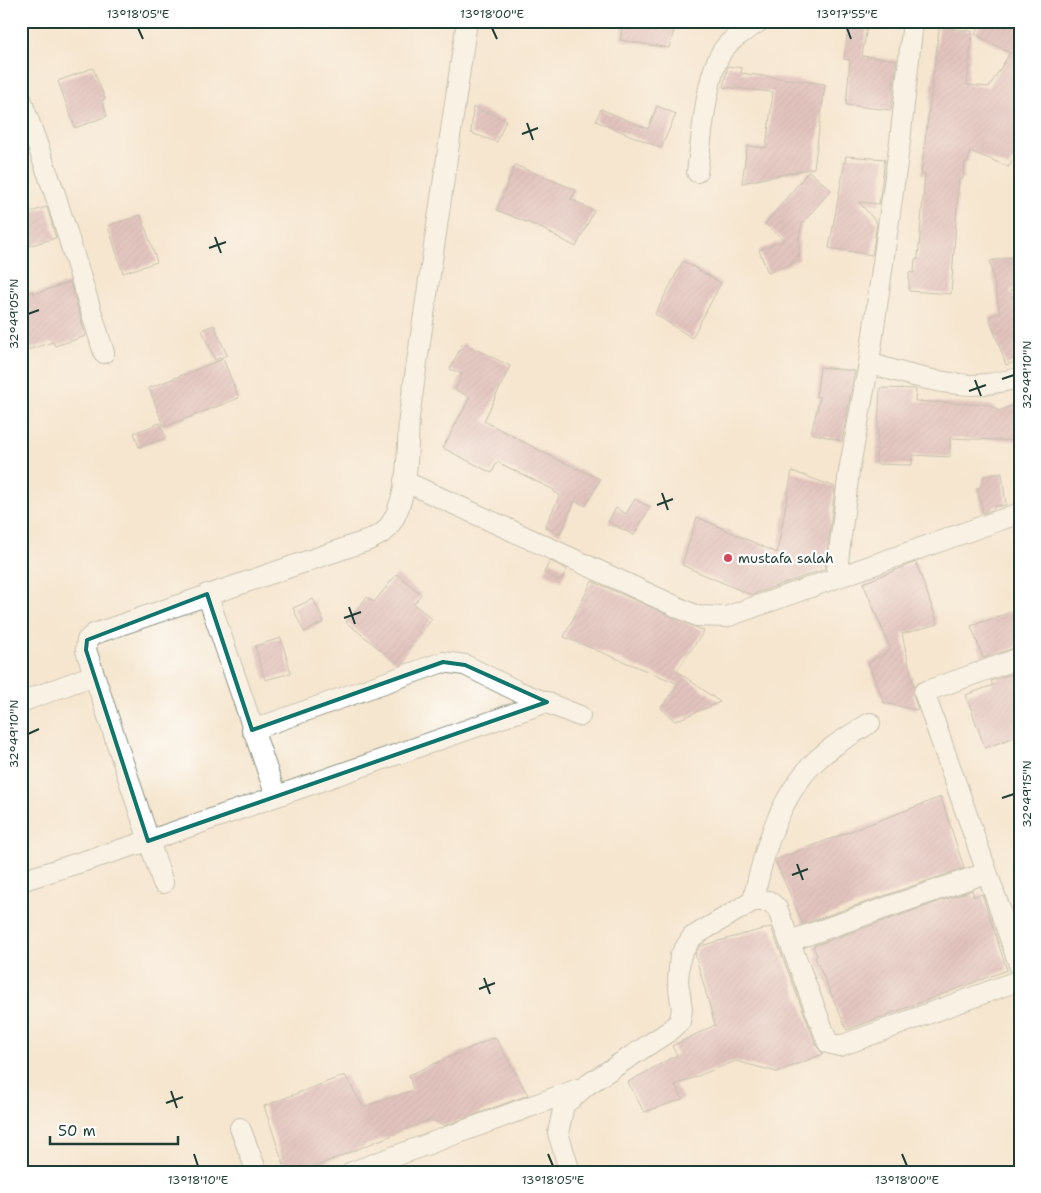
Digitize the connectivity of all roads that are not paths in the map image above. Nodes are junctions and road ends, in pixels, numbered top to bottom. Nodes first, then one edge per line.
1 (467, 21) edge
2 (760, 21) edge
3 (913, 21) edge
4 (21, 99) edge
5 (697, 172) dead end
6 (104, 353) dead end
7 (869, 363) junction
8 (1020, 378) edge
9 (404, 481) junction
10 (1020, 513) edge
11 (836, 578) junction
12 (207, 594) junction
13 (1020, 658) edge
14 (94, 675) junction
15 (21, 702) edge
16 (547, 702) junction
17 (580, 716) dead end
18 (870, 723) dead end
19 (252, 730) junction
20 (276, 796) junction
21 (148, 840) junction
22 (986, 873) junction
23 (21, 881) edge
24 (163, 883) dead end
25 (752, 901) junction
26 (790, 941) junction
27 (1020, 967) edge
28 (1020, 980) edge
29 (587, 1085) junction
30 (240, 1128) dead end
31 (257, 1172) edge
32 (352, 1172) edge
33 (570, 1172) edge

1 - 9 street
2 - 5 street
3 - 7 street
4 - 6 street
7 - 8 street
7 - 11 street
9 - 11 street
9 - 12 street
10 - 11 street
12 - 14 street
12 - 19 street
13 - 22 street
14 - 15 street
14 - 21 street
16 - 17 street
16 - 19 street
16 - 20 street
18 - 25 street
19 - 20 street
20 - 21 street
21 - 23 street
21 - 24 street
22 - 26 street
22 - 27 street
25 - 26 street
25 - 29 street
26 - 28 street
29 - 32 street
29 - 33 street
30 - 31 street

